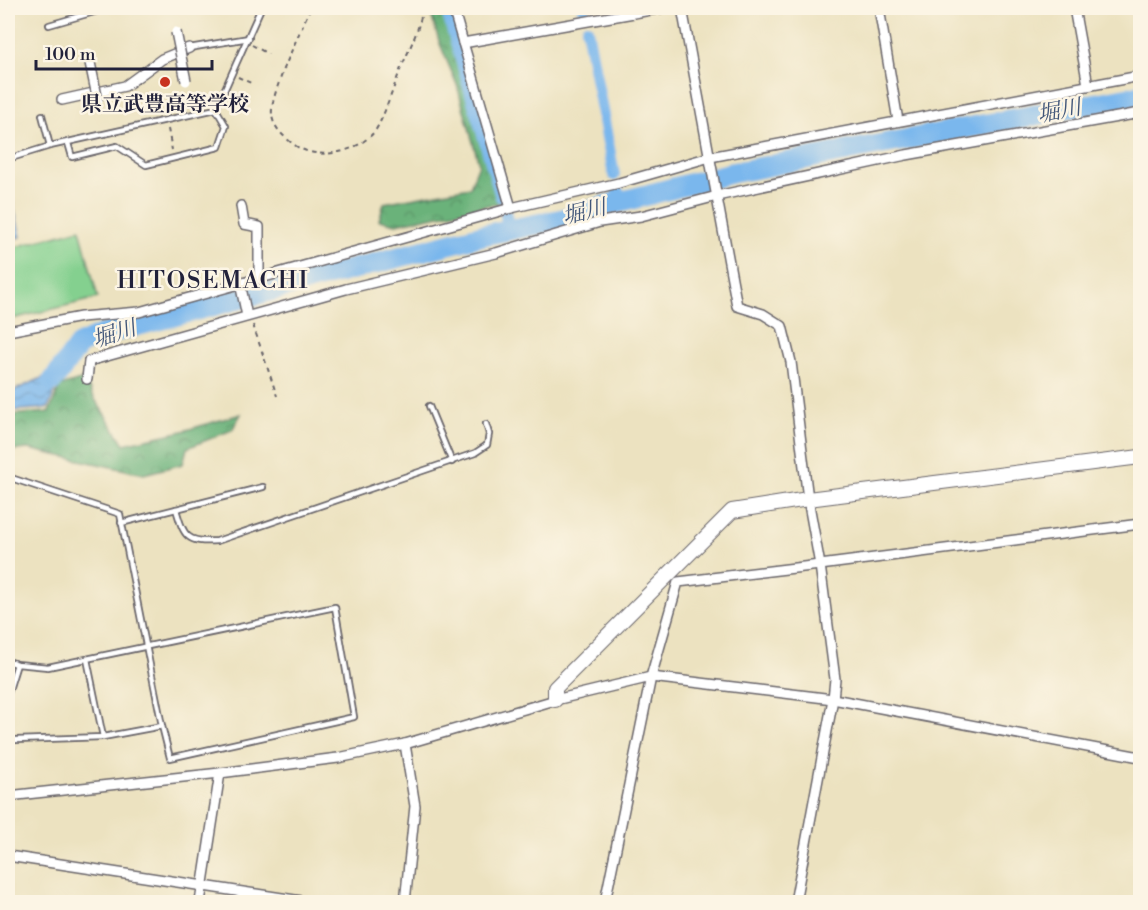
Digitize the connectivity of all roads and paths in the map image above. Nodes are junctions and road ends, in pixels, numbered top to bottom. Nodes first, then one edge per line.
1 (108, 8) edge
2 (261, 8) edge
3 (310, 8) edge
4 (422, 8) edge
5 (453, 8) edge
6 (662, 8) edge
7 (682, 8) edge
8 (879, 8) edge
9 (1074, 8) edge
10 (49, 25) dead end
11 (176, 32) dead end
12 (248, 40) junction
13 (463, 43) junction
14 (189, 48) joint
15 (88, 53) dead end
16 (268, 54) dead end
17 (233, 74) junction
18 (1140, 76) edge
19 (186, 81) dead end
20 (253, 84) dead end
21 (1088, 85) junction
22 (62, 100) dead end
23 (98, 101) dead end
24 (216, 109) junction
25 (1140, 113) edge
26 (42, 115) dead end
27 (166, 120) junction
28 (898, 121) junction
29 (223, 135) junction
30 (230, 139) dead end
31 (68, 142) junction
32 (50, 146) junction
33 (710, 157) junction
34 (173, 158) junction
35 (8, 159) edge
36 (717, 196) junction
37 (241, 206) dead end
38 (511, 208) junction
39 (259, 278) junction
40 (240, 283) junction
41 (247, 316) junction
42 (8, 331) edge
43 (87, 379) dead end
44 (277, 396) dead end
45 (429, 406) dead end
46 (486, 424) dead end
47 (1140, 457) edge
48 (452, 462) junction
49 (8, 477) edge
50 (262, 488) dead end
51 (808, 499) junction
52 (176, 509) junction
53 (121, 523) junction
54 (1140, 524) edge
55 (820, 566) junction
56 (145, 646) junction
57 (87, 658) junction
58 (8, 661) edge
59 (17, 664) junction
60 (651, 677) junction
61 (8, 693) edge
62 (833, 699) junction
63 (555, 700) junction
64 (162, 726) junction
65 (103, 737) junction
66 (8, 739) edge
67 (405, 744) junction
68 (1140, 757) edge
69 (220, 774) junction
70 (8, 796) edge
71 (8, 856) edge
72 (203, 885) junction
73 (200, 903) edge
74 (308, 903) edge
75 (405, 903) edge
76 (605, 903) edge
77 (795, 903) edge

1 - 10 lane
2 - 12 lane
3 - 4 path
5 - 13 street
6 - 13 street
7 - 33 street
8 - 28 street
9 - 21 street
11 - 19 street, bridge
12 - 14 lane
12 - 16 path
12 - 17 lane
13 - 38 street
14 - 22 street
15 - 23 street, bridge
17 - 20 path
17 - 24 lane
18 - 21 street
21 - 28 street
24 - 27 lane
24 - 29 lane
25 - 36 street
26 - 32 lane
27 - 31 lane
27 - 34 path
28 - 33 street
29 - 30 lane
29 - 34 lane
31 - 32 lane
31 - 34 lane
32 - 35 lane
33 - 36 street
33 - 38 street
36 - 41 street
36 - 51 street
37 - 39 street
38 - 39 street
39 - 40 street
40 - 41 street
40 - 42 street
41 - 43 street
41 - 44 path
45 - 48 lane
46 - 48 lane
47 - 51 street
48 - 52 lane
49 - 53 lane
50 - 52 lane
51 - 55 street
51 - 63 street
52 - 53 lane
53 - 56 lane
54 - 55 street
55 - 60 street
55 - 62 street
56 - 57 lane
56 - 64 lane
56 - 64 lane
57 - 59 lane
57 - 65 lane
58 - 59 lane
59 - 61 lane
60 - 62 street
60 - 63 street
60 - 76 street
62 - 68 street
62 - 77 street
63 - 67 street
64 - 65 lane
65 - 66 lane
67 - 69 street
67 - 75 street
69 - 70 street
69 - 72 street
71 - 72 street
72 - 73 street
72 - 74 street

